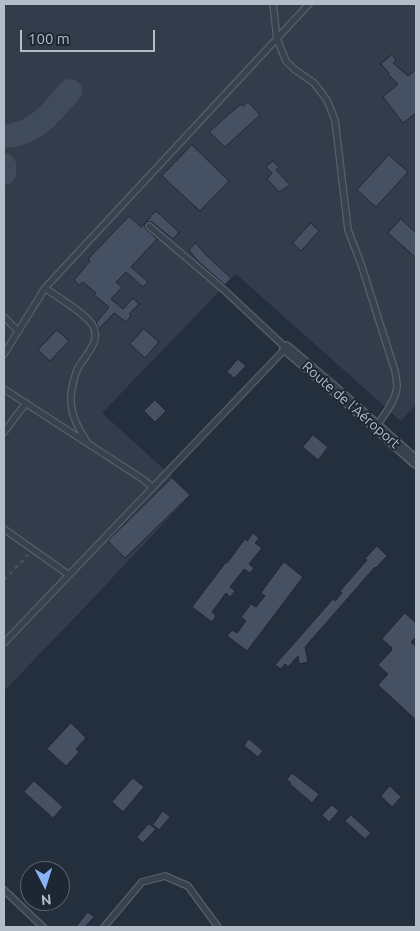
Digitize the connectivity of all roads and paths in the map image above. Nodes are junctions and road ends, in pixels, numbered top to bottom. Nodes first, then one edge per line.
1 (273, 4) edge
2 (309, 4) edge
3 (277, 39) junction
4 (148, 226) dead end
5 (45, 288) junction
6 (4, 317) edge
7 (18, 331) junction
8 (286, 348) junction
9 (4, 354) edge
10 (4, 388) edge
11 (26, 403) junction
12 (376, 427) junction
13 (4, 432) edge
14 (87, 442) junction
15 (416, 462) edge
16 (152, 488) junction
17 (4, 529) edge
18 (33, 550) junction
19 (69, 575) junction
20 (4, 580) edge
21 (4, 643) edge
22 (4, 890) edge
23 (43, 927) edge
24 (104, 927) edge
25 (218, 927) edge

1 - 3 lane
2 - 3 lane
3 - 5 lane
3 - 12 lane
4 - 8 lane
5 - 7 lane
5 - 14 lane
6 - 7 lane
7 - 9 lane
8 - 12 street, Route de l'Aéroport
8 - 16 lane
10 - 11 lane
11 - 13 lane
11 - 14 lane
12 - 15 street, Route de l'Aéroport
14 - 16 lane
16 - 19 lane
17 - 18 lane
18 - 19 lane
18 - 20 path
19 - 21 lane
22 - 23 lane
24 - 25 lane

